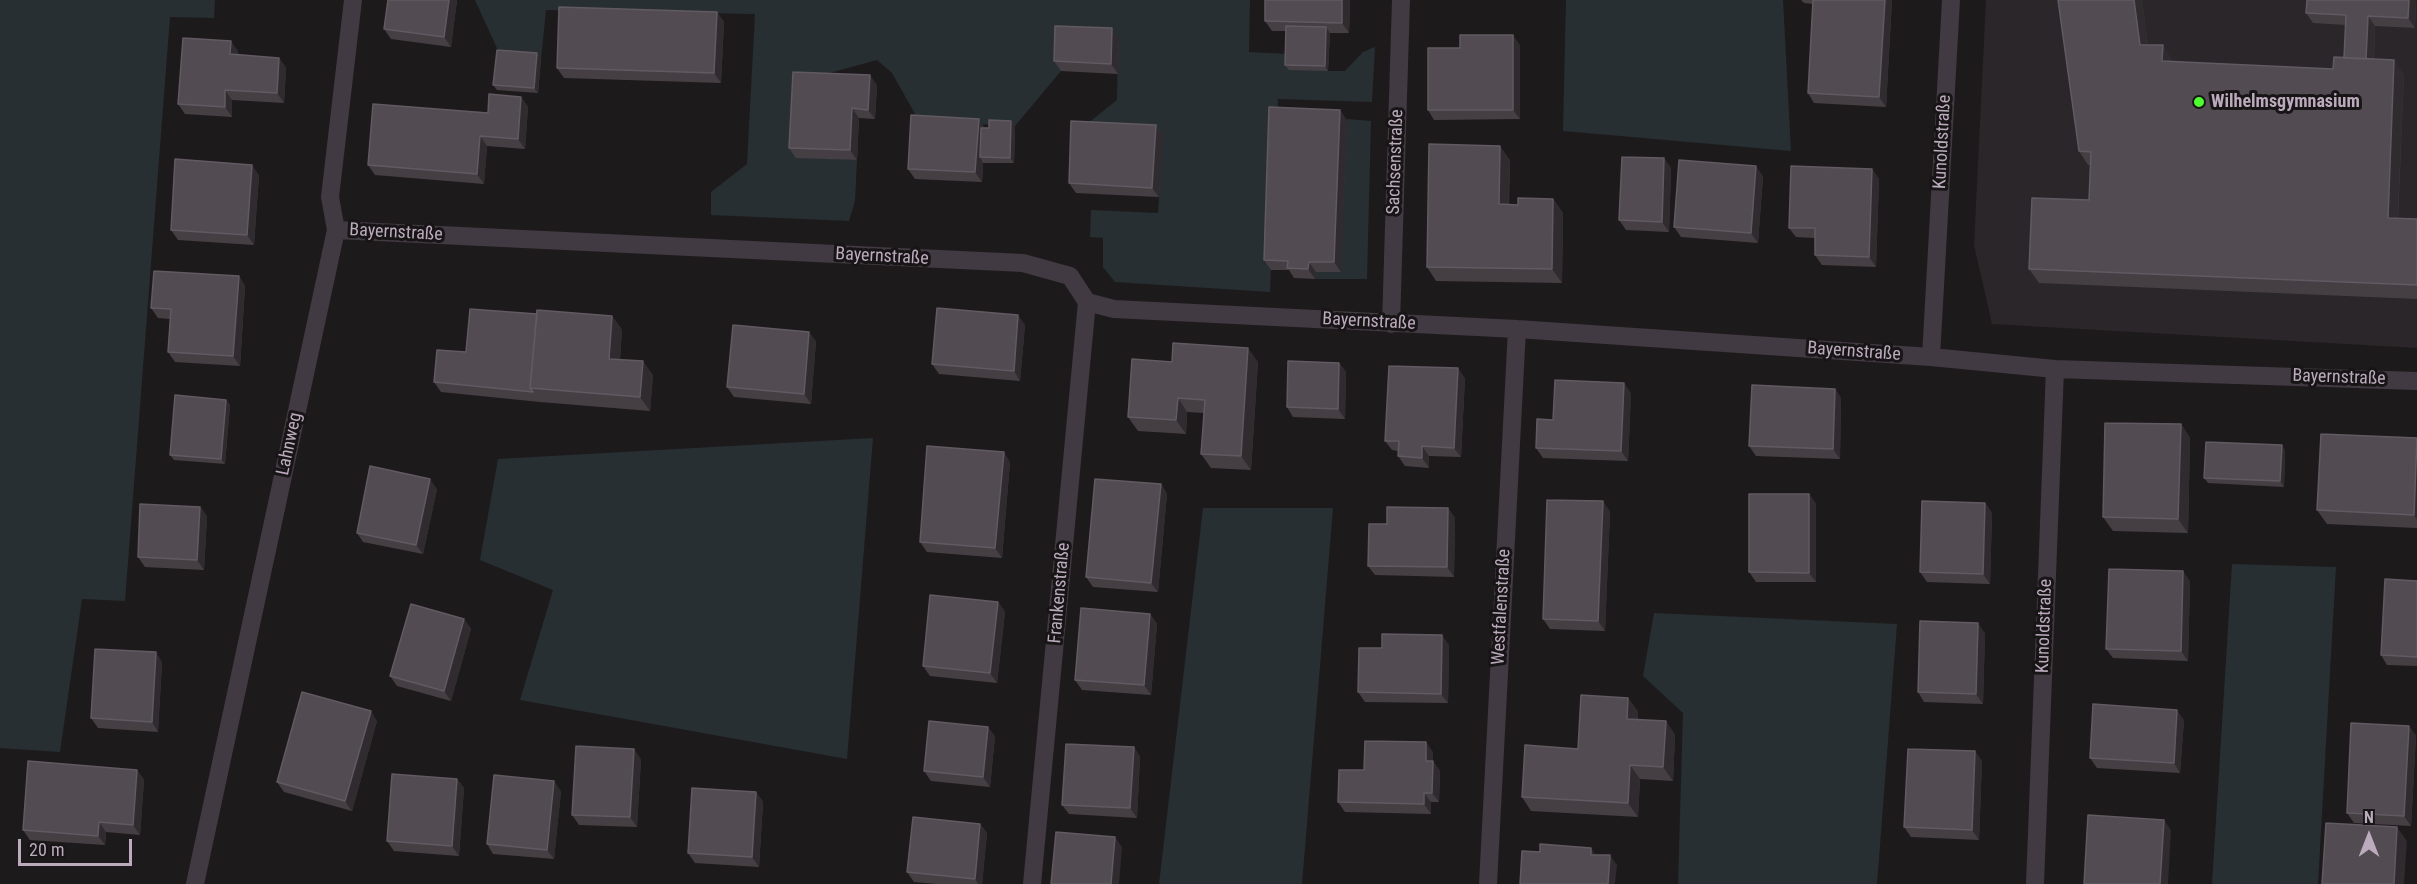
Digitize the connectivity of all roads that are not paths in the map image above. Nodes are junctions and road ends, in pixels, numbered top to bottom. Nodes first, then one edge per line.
1 (353, 0) edge
2 (1401, 0) edge
3 (1951, 0) edge
4 (336, 230) junction
5 (1087, 302) junction
6 (1391, 324) junction
7 (1517, 329) junction
8 (1931, 357) junction
9 (2055, 369) junction
10 (2417, 381) edge
11 (195, 884) edge
12 (1032, 884) edge
13 (1488, 884) edge
14 (2035, 884) edge

1 - 4 street, Lahnweg
2 - 6 street, Sachsenstraße
3 - 8 street, Kunoldstraße
4 - 5 street, Bayernstraße
4 - 11 street, Lahnweg
5 - 6 street, Bayernstraße
5 - 12 street, Frankenstraße
6 - 7 street, Bayernstraße
7 - 8 street, Bayernstraße
7 - 13 street, Westfalenstraße
8 - 9 street, Bayernstraße
9 - 10 street, Bayernstraße
9 - 14 street, Kunoldstraße

